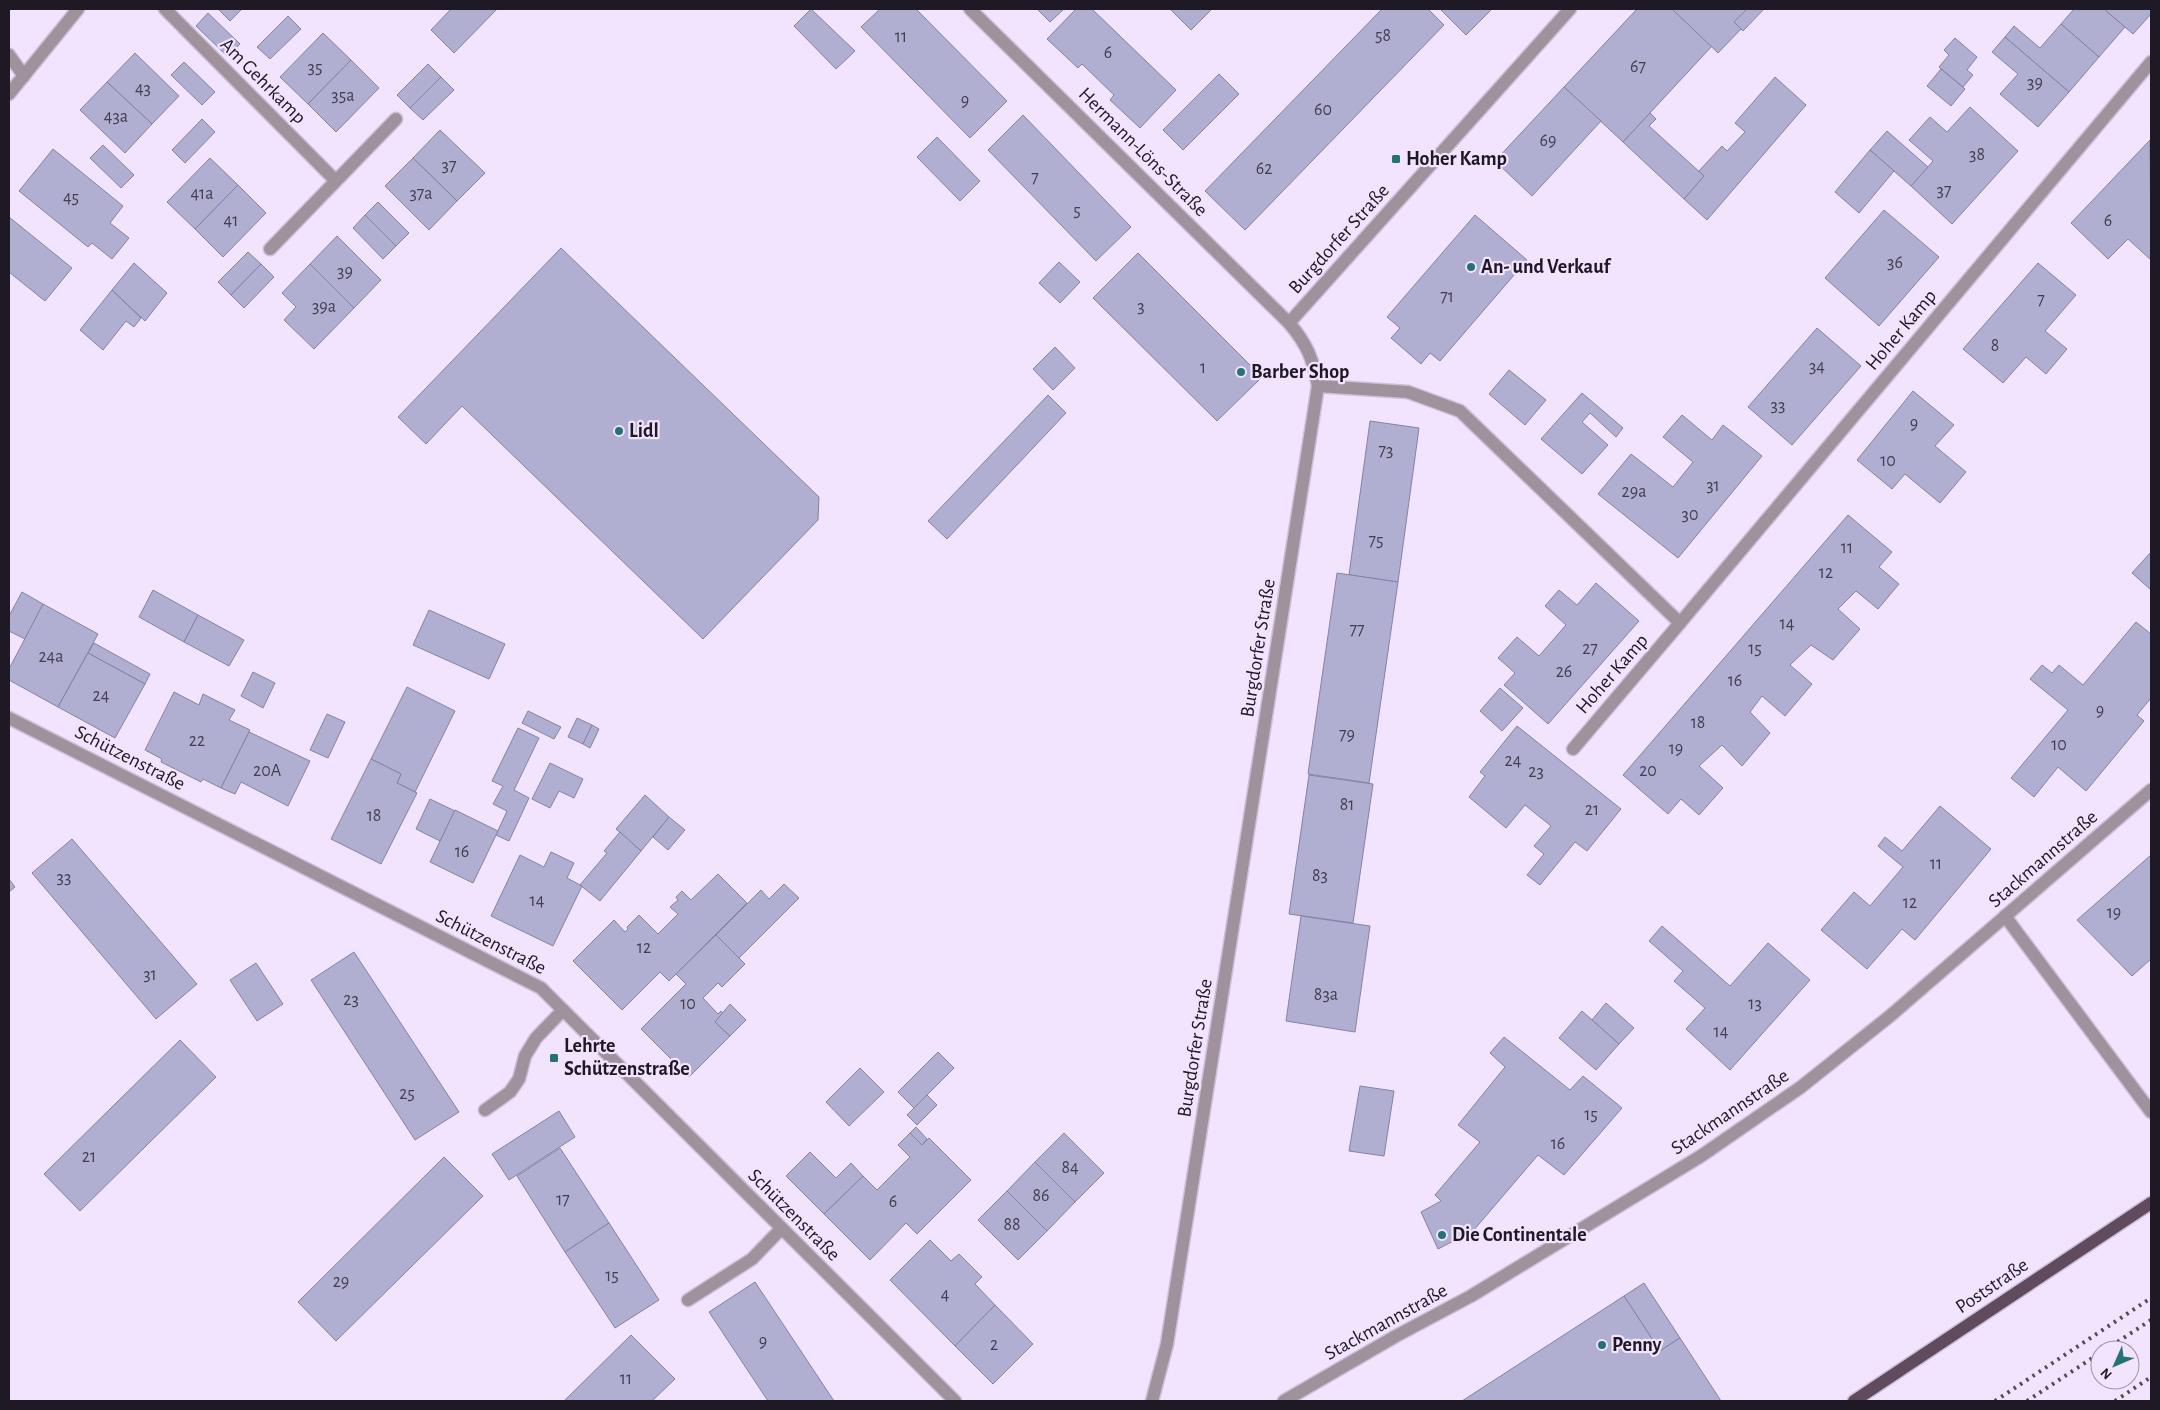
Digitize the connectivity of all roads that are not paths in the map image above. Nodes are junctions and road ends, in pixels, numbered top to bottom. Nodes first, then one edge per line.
1 (78, 9) edge
2 (165, 9) edge
3 (970, 9) edge
4 (1570, 9) edge
5 (9, 55) edge
6 (2151, 62) edge
7 (24, 76) junction
8 (9, 94) edge
9 (396, 119) dead end
10 (335, 180) junction
11 (270, 249) dead end
12 (1289, 323) junction
13 (1318, 386) junction
14 (1680, 623) junction
15 (9, 718) edge
16 (1573, 749) dead end
17 (2151, 790) edge
18 (2004, 916) junction
19 (563, 1010) junction
20 (485, 1110) dead end
21 (2151, 1112) edge
22 (2151, 1203) edge
23 (781, 1229) junction
24 (688, 1300) dead end
25 (1286, 1400) edge
26 (955, 1401) edge
27 (1152, 1401) edge
28 (1854, 1401) edge

1 - 7 street
2 - 10 street, Am Gehrkamp
3 - 12 street, Hermann-Löns-Straße
4 - 12 street, Burgdorfer Straße
5 - 7 street
6 - 14 street, Hoher Kamp
7 - 8 street
9 - 10 street
10 - 11 street
12 - 13 street, Burgdorfer Straße
13 - 14 street
13 - 27 street, Burgdorfer Straße
14 - 16 street, Hoher Kamp
15 - 19 street, Schützenstraße
17 - 18 street, Stackmannstraße
18 - 21 street
18 - 25 street, Stackmannstraße
19 - 20 street
19 - 23 street, Schützenstraße
22 - 28 main road, Poststraße
23 - 24 street
23 - 26 street, Schützenstraße

